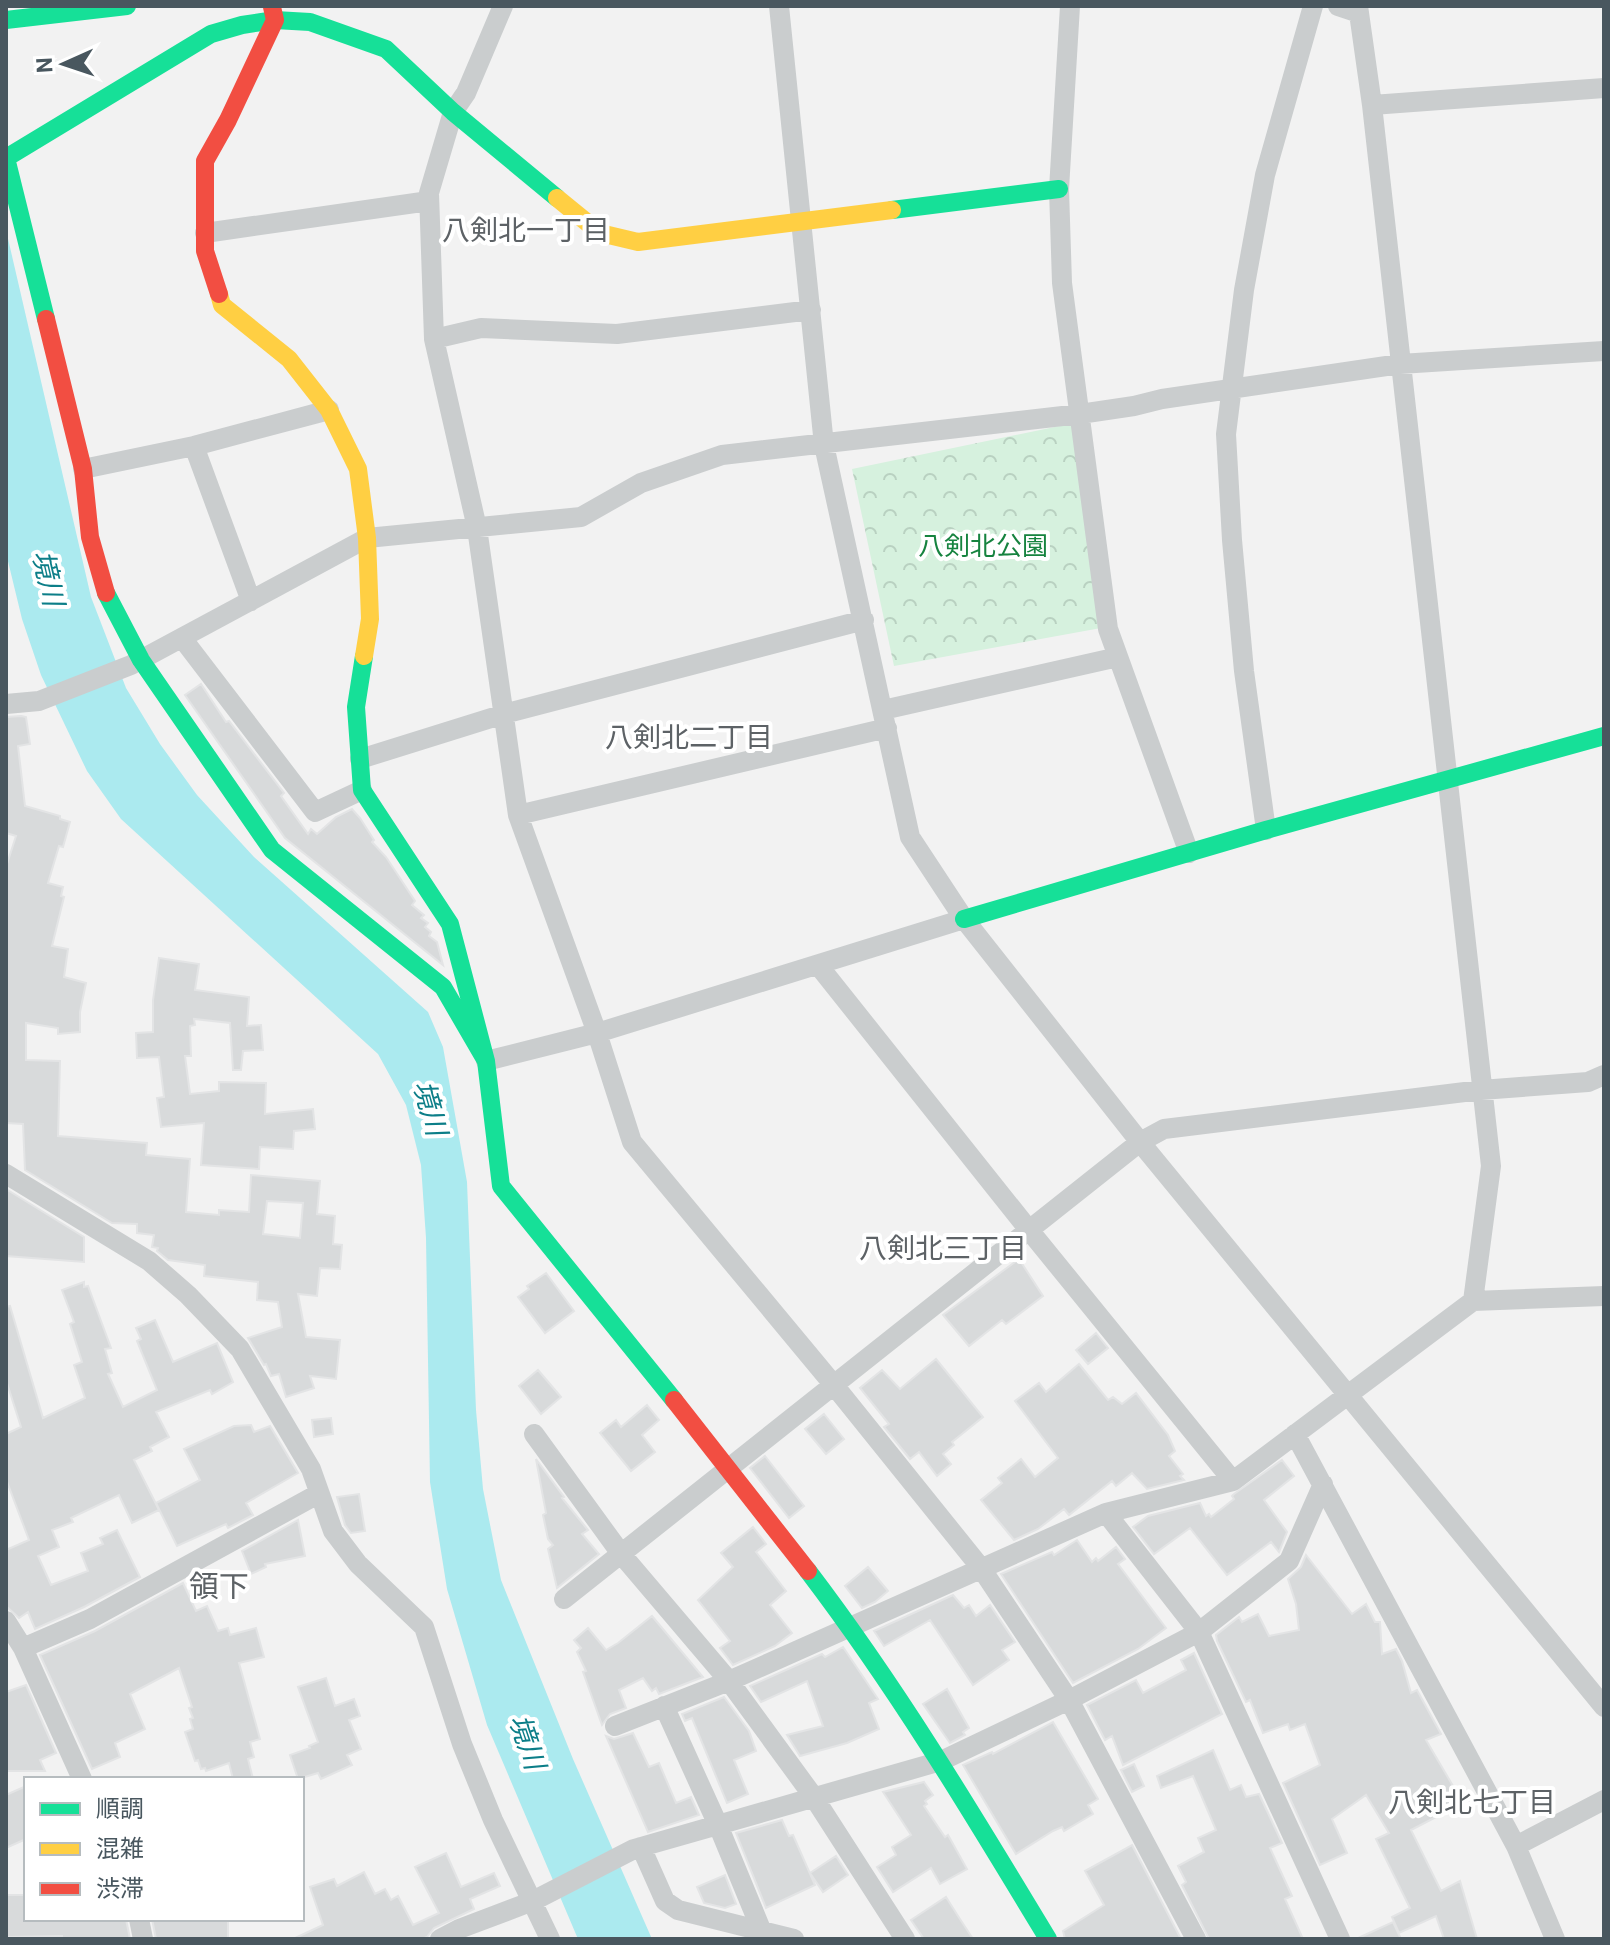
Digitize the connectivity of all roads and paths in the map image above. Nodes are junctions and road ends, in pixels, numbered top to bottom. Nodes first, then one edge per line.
1 (127, 6) edge
2 (503, 6) edge
3 (779, 6) edge
4 (1070, 6) edge
5 (1313, 6) edge
6 (1338, 6) edge
7 (1358, 9) edge
8 (274, 13) edge
9 (6, 20) edge
10 (1604, 88) edge
11 (1372, 105) junction
12 (453, 112) junction
13 (1059, 189) junction
14 (429, 201) junction
15 (802, 220) junction
16 (205, 233) junction
17 (811, 310) junction
18 (434, 339) junction
19 (1604, 351) edge
20 (1400, 364) junction
21 (1231, 389) junction
22 (329, 410) junction
23 (1080, 414) junction
24 (824, 445) junction
25 (194, 446) junction
26 (83, 469) junction
27 (477, 528) junction
28 (367, 538) junction
29 (251, 601) junction
30 (864, 620) junction
31 (182, 638) junction
32 (1118, 657) junction
33 (136, 662) junction
34 (6, 704) edge
35 (504, 714) junction
36 (885, 719) junction
37 (1604, 736) edge
38 (360, 759) junction
39 (1448, 781) junction
40 (362, 790) junction
41 (518, 815) junction
42 (1266, 830) junction
43 (1189, 853) junction
44 (964, 919) junction
45 (818, 965) junction
46 (597, 1033) junction
47 (486, 1061) junction
48 (1604, 1075) edge
49 (1481, 1090) junction
50 (1140, 1142) junction
51 (6, 1174) edge
52 (1029, 1230) junction
53 (1604, 1296) edge
54 (1473, 1301) junction
55 (833, 1384) junction
56 (1348, 1395) junction
57 (534, 1434) dead end
58 (1295, 1434) junction
59 (730, 1469) junction
60 (1233, 1481) junction
61 (1323, 1484) junction
62 (318, 1494) junction
63 (1106, 1513) junction
64 (622, 1555) junction
65 (981, 1568) junction
66 (564, 1599) dead end
67 (6, 1621) edge
68 (850, 1626) junction
69 (1199, 1632) junction
70 (23, 1648) junction
71 (729, 1681) junction
72 (1069, 1700) junction
73 (664, 1706) junction
74 (1604, 1707) edge
75 (615, 1726) dead end
76 (941, 1761) junction
77 (81, 1777) edge
78 (813, 1796) junction
79 (1604, 1800) edge
80 (718, 1825) junction
81 (1516, 1846) junction
82 (638, 1848) junction
83 (538, 1898) junction
84 (763, 1935) edge
85 (440, 1939) edge
86 (550, 1939) edge
87 (794, 1939) edge
88 (905, 1939) edge
89 (1048, 1939) edge
90 (1196, 1939) edge
91 (1340, 1939) edge
92 (1555, 1939) edge

1 - 9 main road
2 - 12 street
3 - 15 street
4 - 13 street
5 - 21 street
6 - 7 street
7 - 11 street
8 - 12 main road
8 - 16 main road
8 - 26 main road
10 - 11 street
11 - 20 street
12 - 14 street
12 - 15 main road
13 - 15 main road
13 - 23 street
14 - 16 street
14 - 18 street
15 - 17 street
16 - 22 main road
17 - 18 street
17 - 24 street
18 - 27 street
19 - 20 street
20 - 21 street
20 - 39 street
21 - 23 street
21 - 42 street
22 - 25 street
22 - 28 main road
23 - 24 street
23 - 32 street
24 - 27 street
24 - 30 street
25 - 26 street
25 - 29 street
26 - 33 main road
27 - 28 street
27 - 35 street
28 - 29 street
28 - 38 main road
29 - 31 street
30 - 35 street
30 - 36 street
31 - 33 street
31 - 40 street
32 - 36 street
32 - 43 street
33 - 34 street
33 - 47 main road
35 - 38 street
35 - 41 street
36 - 41 street
36 - 44 street
37 - 39 main road
38 - 40 main road
39 - 42 main road
39 - 49 street
40 - 47 main road
41 - 46 street
42 - 43 main road
43 - 44 main road
44 - 45 street
44 - 50 street
45 - 46 street
45 - 52 street
46 - 47 street
46 - 55 street
47 - 59 main road
48 - 49 street
49 - 50 street
49 - 54 street
50 - 52 street
50 - 56 street
51 - 62 street
52 - 55 street
52 - 60 street
53 - 54 street
54 - 56 street
55 - 59 street
55 - 65 street
56 - 58 street
56 - 74 street
57 - 64 street
58 - 60 street
58 - 61 street
59 - 64 street
59 - 68 main road
60 - 63 street
61 - 69 street
61 - 81 street
62 - 70 street
62 - 83 street
63 - 65 street
63 - 69 street
64 - 66 street
64 - 71 street
65 - 68 street
65 - 72 street
67 - 70 street
68 - 71 street
68 - 76 main road
69 - 72 street
69 - 91 street
70 - 77 street
71 - 73 street
71 - 78 street
72 - 76 street
72 - 90 street
73 - 75 street
73 - 80 street
76 - 78 street
76 - 89 main road
78 - 80 street
78 - 88 street
79 - 81 street
80 - 82 street
80 - 84 street
81 - 92 street
82 - 83 street
82 - 84 street
83 - 85 street
83 - 86 street
84 - 87 street

